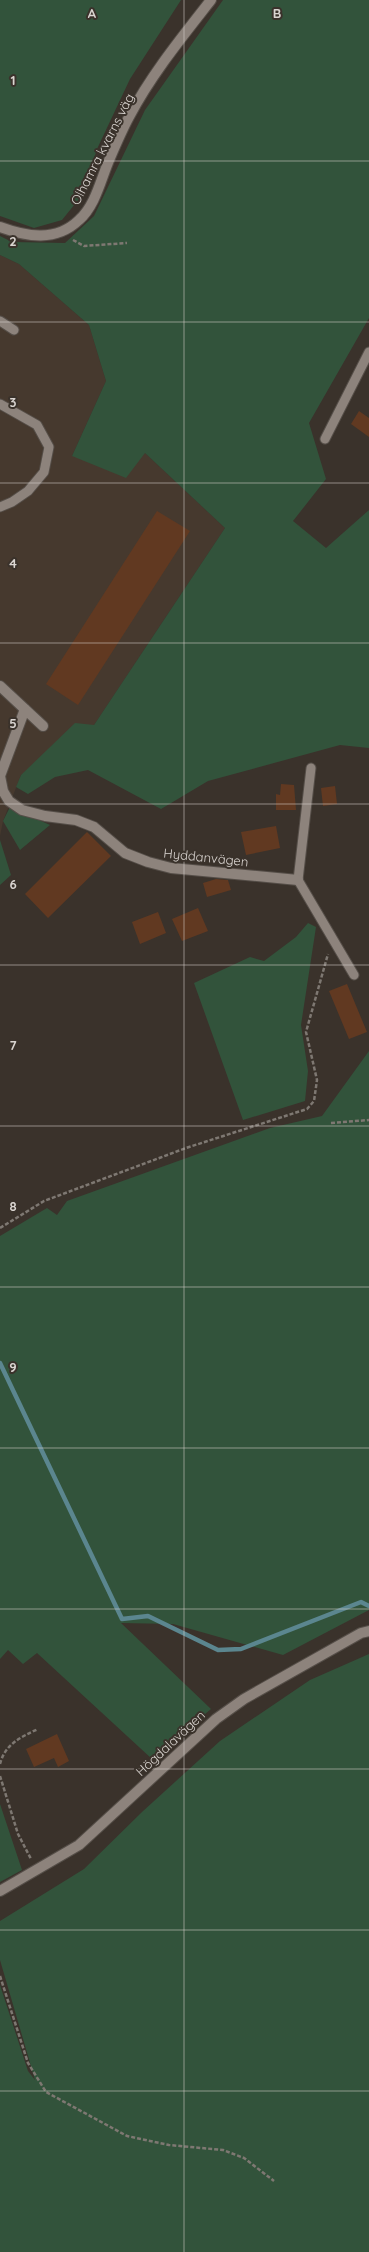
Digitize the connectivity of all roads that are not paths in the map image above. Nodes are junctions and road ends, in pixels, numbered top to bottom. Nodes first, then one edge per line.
1 (211, 0) edge
2 (0, 227) edge
3 (0, 321) edge
4 (14, 330) dead end
5 (369, 352) edge
6 (0, 404) edge
7 (325, 439) dead end
8 (0, 507) edge
9 (0, 686) edge
10 (25, 709) junction
11 (43, 726) dead end
12 (311, 768) dead end
13 (298, 880) junction
14 (354, 975) dead end
15 (369, 1631) edge
16 (0, 1891) edge

1 - 2 street, Olhamra kvarns väg
3 - 4 lane
5 - 7 lane
6 - 8 lane
9 - 10 street
10 - 11 street
10 - 13 street, Hyddanvägen
12 - 13 lane
13 - 14 lane
15 - 16 street, Högdalavägen

